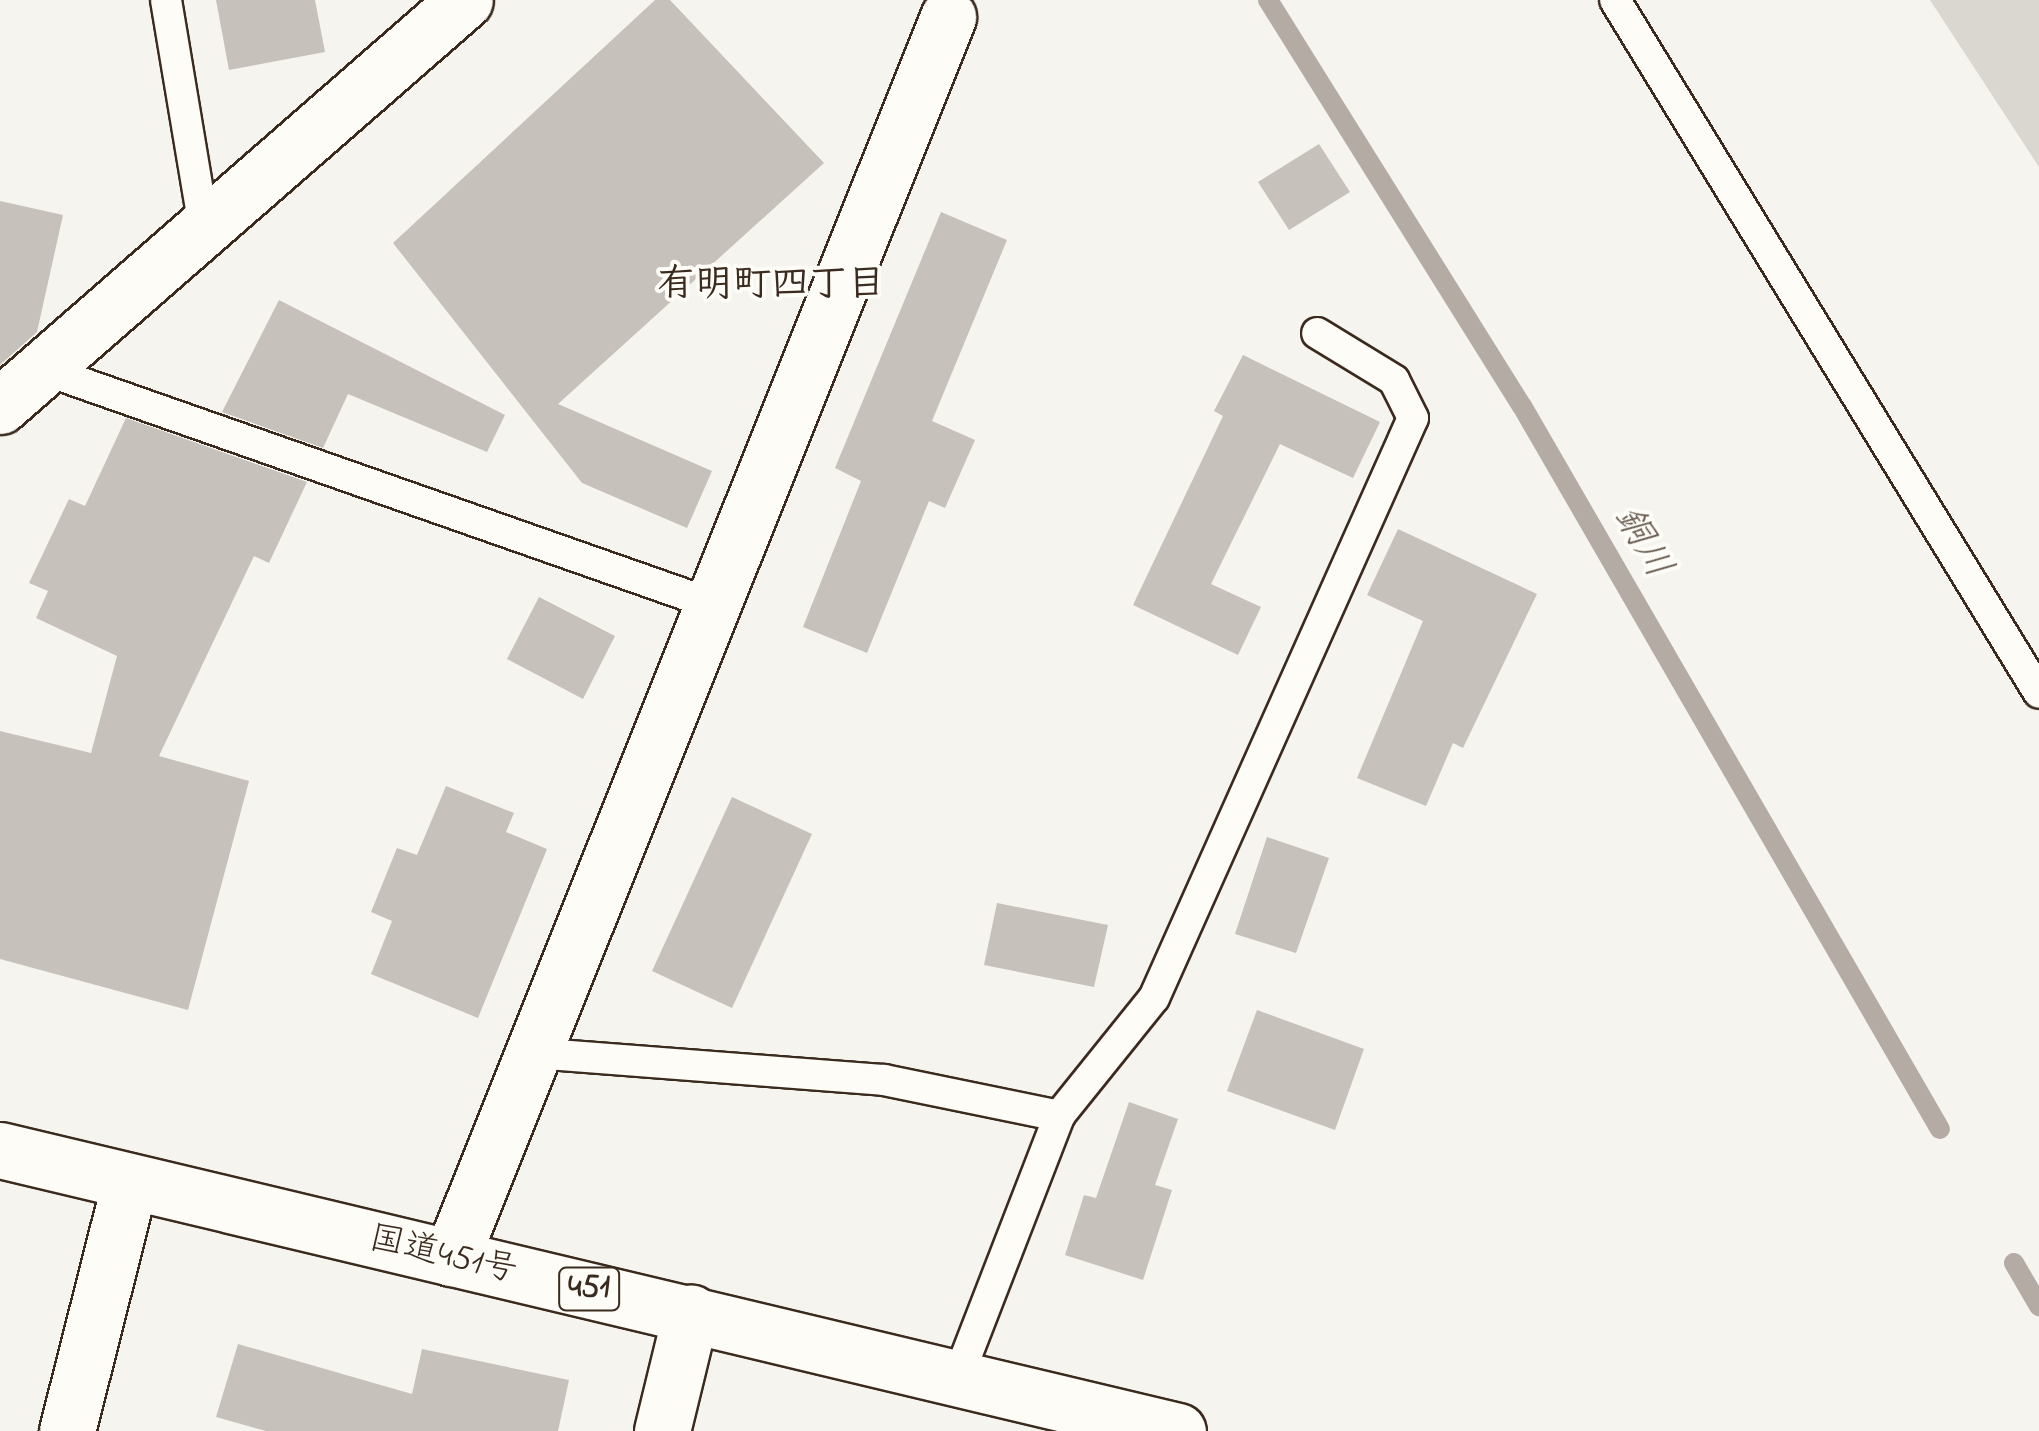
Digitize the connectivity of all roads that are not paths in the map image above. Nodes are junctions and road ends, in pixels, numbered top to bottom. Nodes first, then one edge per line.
1 (166, 0) edge
2 (465, 0) edge
3 (1615, 0) edge
4 (948, 18) dead end
5 (204, 228) junction
6 (1318, 333) dead end
7 (42, 369) junction
8 (0, 406) edge
9 (712, 604) junction
10 (2039, 692) edge
11 (533, 1053) junction
12 (1059, 1116) junction
13 (0, 1150) edge
14 (130, 1182) junction
15 (451, 1258) junction
16 (690, 1312) junction
17 (958, 1377) junction
18 (67, 1431) edge
19 (662, 1431) edge
20 (1178, 1431) edge

1 - 5 lane
2 - 5 main road
3 - 10 lane
4 - 9 main road
5 - 7 main road
6 - 12 lane
7 - 8 main road
7 - 9 lane
9 - 11 main road
11 - 12 lane
11 - 15 main road
12 - 17 lane
13 - 14 main road, 国道451号 / 451
14 - 15 main road, 国道451号 / 451
14 - 18 main road
15 - 16 main road, 国道451号 / 451
16 - 17 main road, 国道451号 / 451
16 - 19 main road
17 - 20 main road, 国道451号 / 451

